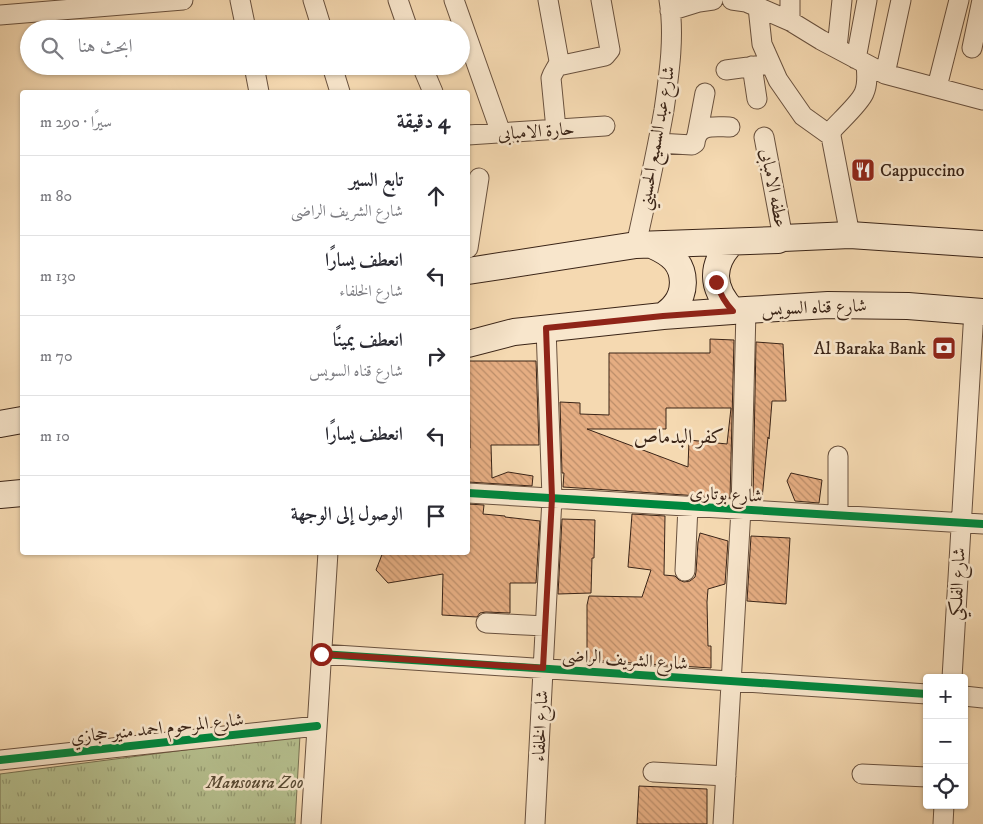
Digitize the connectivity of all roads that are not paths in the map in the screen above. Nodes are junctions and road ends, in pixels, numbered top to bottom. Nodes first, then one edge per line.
1 (183, 0) edge
2 (240, 0) edge
3 (313, 0) edge
4 (398, 0) edge
5 (454, 0) edge
6 (548, 0) edge
7 (601, 0) edge
8 (790, 0) edge
9 (842, 0) edge
10 (867, 0) edge
11 (901, 0) edge
12 (959, 0) edge
13 (982, 0) edge
14 (704, 1) edge
15 (136, 2) edge
16 (745, 2) edge
17 (80, 4) edge
18 (26, 6) edge
19 (670, 6) edge
20 (0, 15) edge
21 (244, 20) edge
22 (319, 20) edge
23 (405, 20) edge
24 (461, 20) edge
25 (790, 21) junction
26 (948, 44) junction
27 (470, 45) edge
28 (837, 48) junction
29 (977, 49) edge
30 (861, 62) junction
31 (761, 65) junction
32 (558, 66) junction
33 (726, 70) dead end
34 (885, 74) junction
35 (256, 75) edge
36 (339, 75) edge
37 (425, 75) edge
38 (937, 88) junction
39 (259, 90) edge
40 (340, 90) edge
41 (431, 90) edge
42 (705, 93) dead end
43 (758, 99) dead end
44 (983, 100) edge
45 (605, 126) dead end
46 (730, 126) dead end
47 (556, 129) junction
48 (501, 133) junction
49 (697, 134) junction
50 (470, 136) edge
51 (831, 136) junction
52 (764, 137) dead end
53 (658, 143) junction
54 (479, 178) dead end
55 (470, 235) edge
56 (850, 235) junction
57 (783, 238) junction
58 (732, 242) junction
59 (983, 244) edge
60 (644, 245) junction
61 (470, 271) edge
62 (740, 310) junction
63 (978, 311) edge
64 (663, 316) junction
65 (546, 328) junction
66 (470, 343) edge
67 (20, 420) edge
68 (0, 424) edge
69 (838, 456) dead end
70 (20, 493) edge
71 (470, 493) edge
72 (0, 496) edge
73 (552, 498) junction
74 (688, 506) junction
75 (741, 509) junction
76 (838, 515) junction
77 (961, 523) junction
78 (983, 524) edge
79 (328, 555) edge
80 (685, 571) dead end
81 (486, 623) dead end
82 (545, 626) junction
83 (321, 654) junction
84 (543, 668) junction
85 (952, 674) edge
86 (731, 681) junction
87 (923, 694) edge
88 (968, 696) edge
89 (983, 698) edge
90 (317, 726) junction
91 (0, 760) edge
92 (653, 772) dead end
93 (862, 774) dead end
94 (726, 776) junction
95 (923, 777) edge
96 (944, 809) edge
97 (311, 824) edge
98 (534, 824) edge
99 (723, 824) edge
100 (943, 824) edge

1 - 15 street
2 - 21 street
3 - 22 street
4 - 23 street
5 - 24 street
6 - 32 street
7 - 32 street
8 - 25 street
9 - 28 street
10 - 30 street
11 - 34 street
12 - 26 street
13 - 29 street
14 - 19 street
15 - 17 street
16 - 25 street
16 - 31 street
17 - 18 street
18 - 20 street
19 - 53 street, شارع عبد السميع الحسيني
25 - 28 street
26 - 29 street
26 - 38 street
27 - 48 street
28 - 30 street
30 - 34 street
30 - 51 street
31 - 33 street
31 - 43 street
31 - 51 street
32 - 47 street
34 - 38 street
35 - 39 street
36 - 40 street
37 - 41 street
38 - 44 street
42 - 49 street
45 - 47 street, حارة الامبابى
46 - 49 street
47 - 48 street, حارة الامبابى
48 - 50 street, حارة الامبابى
49 - 53 street
51 - 56 street
52 - 57 street, عطفه الامبابى
53 - 60 street, شارع عبد السميع الحسيني
54 - 55 street
56 - 57 main road
56 - 59 main road
57 - 58 main road
58 - 60 main road
58 - 62 main road
60 - 61 main road
60 - 64 main road
62 - 63 main road, شارع قناه السويس
62 - 64 main road, شارع قناه السويس
62 - 75 street
63 - 77 street, شارع الفلكي
64 - 65 main road, شارع قناه السويس
65 - 66 main road, شارع قناه السويس
65 - 73 street, شارع الخلفاء
67 - 68 main road
69 - 76 street
70 - 72 main road
71 - 73 street, شارع بوتارى
73 - 74 street, شارع بوتارى
73 - 82 street, شارع الخلفاء
74 - 75 street, شارع بوتارى
74 - 80 street
75 - 76 street, شارع بوتارى
75 - 86 street
76 - 77 street, شارع بوتارى
77 - 78 street, شارع بوتارى
77 - 85 street, شارع الفلكي
79 - 83 street
81 - 82 street
82 - 84 street, شارع الخلفاء
83 - 84 street, شارع الشريف الراضى
83 - 90 street
84 - 86 street, شارع الشريف الراضى
84 - 98 street, شارع الخلفاء
86 - 87 street, شارع الشريف الراضى
86 - 94 street
88 - 89 street
90 - 91 street, شارع المرحوم احمد منير حجازي
90 - 97 street
92 - 94 street
93 - 95 street
94 - 99 street
96 - 100 street

